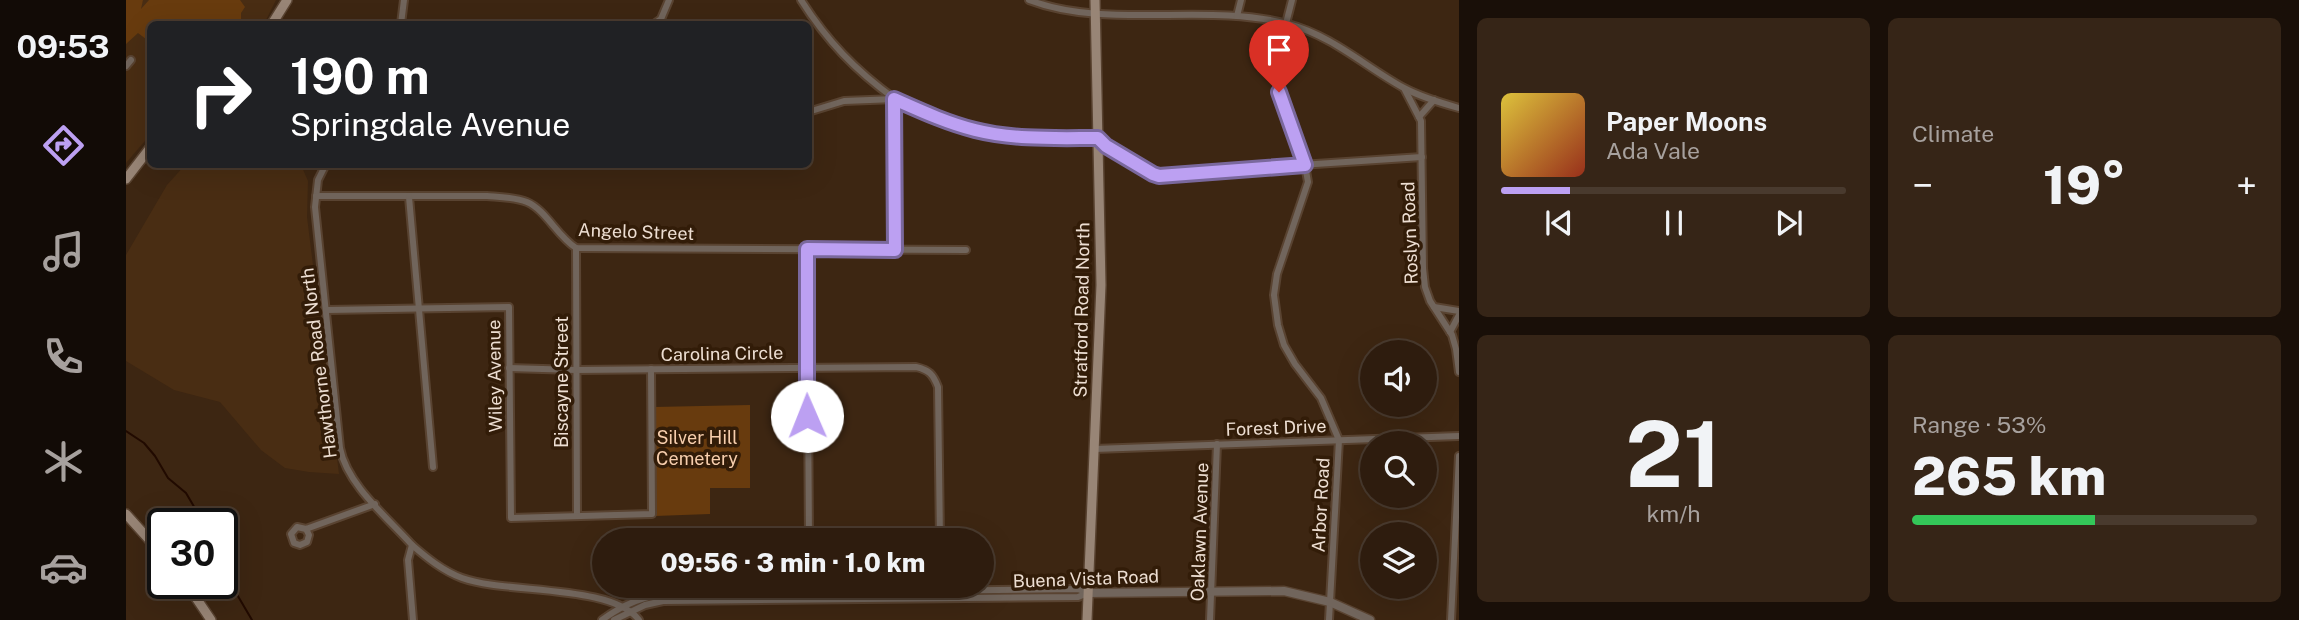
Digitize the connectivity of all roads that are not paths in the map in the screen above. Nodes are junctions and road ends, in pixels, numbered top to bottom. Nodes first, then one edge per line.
1 (287, 0) edge
2 (404, 0) edge
3 (669, 0) edge
4 (801, 0) edge
5 (1029, 0) edge
6 (1095, 0) edge
7 (1241, 0) edge
8 (1292, 0) edge
9 (1095, 13) junction
10 (1237, 16) junction
11 (274, 21) edge
12 (401, 21) edge
13 (658, 21) edge
14 (1285, 23) junction
15 (1405, 88) junction
16 (894, 99) junction
17 (1434, 100) junction
18 (1459, 108) edge
19 (812, 111) edge
20 (1419, 117) junction
21 (1098, 138) junction
22 (147, 152) edge
23 (1422, 157) junction
24 (1305, 165) junction
25 (324, 168) edge
26 (126, 179) edge
27 (316, 196) junction
28 (409, 197) junction
29 (576, 248) junction
30 (807, 249) junction
31 (895, 250) junction
32 (966, 250) dead end
33 (1434, 307) junction
34 (419, 309) junction
35 (327, 310) junction
36 (1459, 313) edge
37 (1450, 332) junction
38 (807, 367) junction
39 (509, 368) junction
40 (651, 369) junction
41 (576, 370) junction
42 (1459, 372) edge
43 (1459, 436) edge
44 (1339, 440) junction
45 (1217, 444) junction
46 (1094, 449) junction
47 (1459, 456) edge
48 (433, 467) dead end
49 (374, 504) junction
50 (126, 514) edge
51 (577, 516) junction
52 (809, 528) edge
53 (940, 528) edge
54 (306, 529) dead end
55 (147, 537) edge
56 (412, 545) junction
57 (1456, 557) edge
58 (1212, 592) junction
59 (1088, 593) junction
60 (994, 594) edge
61 (644, 598) edge
62 (712, 598) edge
63 (197, 599) edge
64 (1330, 602) junction
65 (622, 606) junction
66 (631, 610) junction
67 (211, 620) edge
68 (413, 620) edge
69 (602, 620) edge
70 (614, 620) edge
71 (639, 620) edge
72 (1087, 620) edge
73 (1210, 620) edge
74 (1329, 620) edge
75 (1370, 620) edge
76 (1451, 620) edge

1 - 11 main road
2 - 12 street
3 - 13 street
4 - 16 street
5 - 9 street
6 - 9 main road, Stratford Road North
7 - 10 street
8 - 14 street, Arbor Road
9 - 10 street
9 - 21 main road, Stratford Road North
10 - 14 street
14 - 15 street
14 - 24 street, Arbor Road
15 - 17 street
15 - 20 street, Roslyn Road
16 - 19 street
16 - 21 street
16 - 31 street
17 - 18 street
17 - 20 street
20 - 23 street, Roslyn Road
21 - 24 street
21 - 46 main road, Stratford Road North
22 - 26 main road
23 - 24 street
23 - 33 street, Roslyn Road
24 - 44 street, Arbor Road
25 - 27 street, Hawthorne Road North
27 - 28 street, Angelo Street
27 - 35 street, Hawthorne Road North
28 - 29 street, Angelo Street
28 - 34 street
29 - 30 street, Angelo Street
29 - 41 street, Biscayne Street
30 - 31 street, Angelo Street
30 - 38 street
31 - 32 street, Angelo Street
33 - 36 street
33 - 37 street, Roslyn Road
34 - 35 street, Wiley Avenue
34 - 39 street, Wiley Avenue
34 - 48 street
35 - 49 street, Hawthorne Road North
36 - 37 street
37 - 42 street, Roslyn Road
38 - 40 street, Carolina Circle
38 - 52 street
38 - 53 street, Carolina Circle
39 - 41 street, Carolina Circle
39 - 51 street, Wiley Avenue
40 - 41 street, Carolina Circle
40 - 51 street
41 - 51 street, Biscayne Street
43 - 44 street, Forest Drive
44 - 45 street, Forest Drive
44 - 64 street, Arbor Road
45 - 46 street, Forest Drive
45 - 58 street, Oaklawn Avenue
46 - 59 main road, Stratford Road North
47 - 57 street
49 - 54 street
49 - 56 street, Hawthorne Road North
50 - 55 main road
56 - 65 street, Hawthorne Road North
56 - 68 street
57 - 76 street
58 - 59 street, Buena Vista Road
58 - 64 street, Buena Vista Road
58 - 73 street, Oaklawn Avenue
59 - 60 street, Buena Vista Road
59 - 72 main road, Stratford Road North
61 - 65 street
62 - 66 street, Buena Vista Road
63 - 67 main road
64 - 74 street, Arbor Road
64 - 75 street, Buena Vista Road
65 - 66 street, Hawthorne Road North
65 - 69 street
66 - 70 street, Buena Vista Road
66 - 71 street

